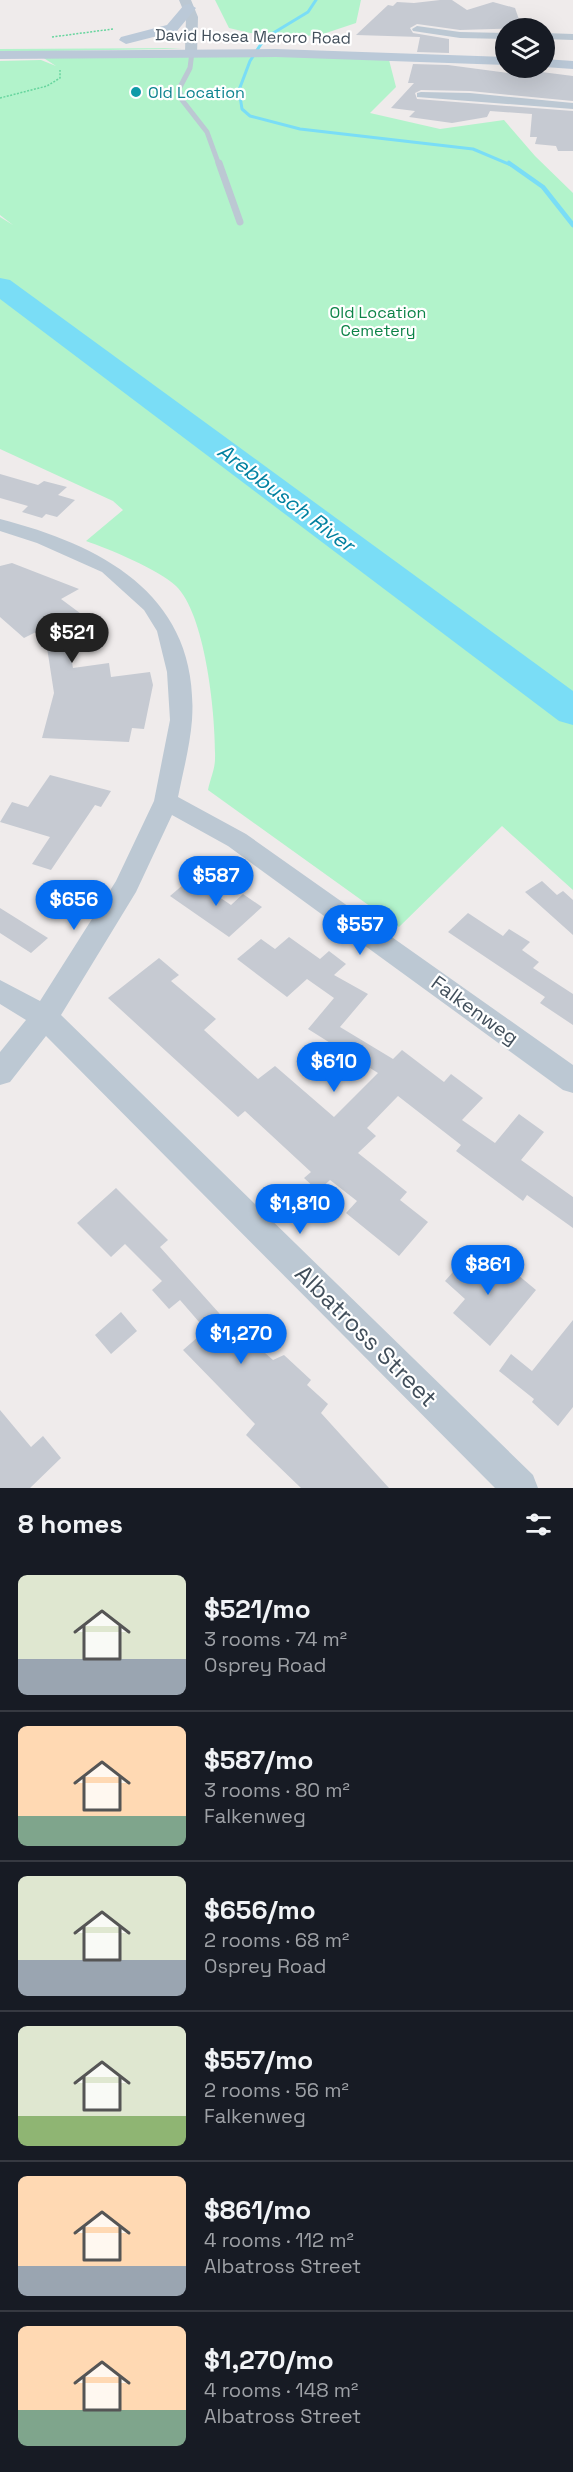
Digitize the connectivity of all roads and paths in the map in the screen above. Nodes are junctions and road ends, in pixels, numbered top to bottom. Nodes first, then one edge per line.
1 (189, 9) edge
2 (118, 29) dead end
3 (417, 29) dead end
4 (210, 34) dead end
5 (495, 36) edge
6 (555, 37) edge
7 (573, 37) edge
8 (49, 38) dead end
9 (229, 39) dead end
10 (107, 43) junction
11 (0, 46) edge
12 (247, 46) junction
13 (192, 47) junction
14 (301, 48) junction
15 (495, 50) edge
16 (555, 53) edge
17 (573, 54) edge
18 (39, 55) junction
19 (0, 56) edge
20 (495, 60) edge
21 (555, 64) edge
22 (573, 65) edge
23 (421, 95) dead end
24 (0, 98) edge
25 (573, 105) edge
26 (240, 222) dead end
27 (0, 525) edge
28 (166, 801) junction
29 (0, 992) edge
30 (45, 1017) junction
31 (0, 1073) edge
32 (573, 1081) edge
33 (520, 1488) edge

1 - 4 main road
1 - 10 main road
1 - 13 street
2 - 8 path
3 - 5 street
6 - 7 street
9 - 12 main road
10 - 11 main road, David Hosea Meroro Road
10 - 13 main road, David Hosea Meroro Road
12 - 13 main road, David Hosea Meroro Road
12 - 14 main road, David Hosea Meroro Road
13 - 18 main road, David Hosea Meroro Road
13 - 26 lane
14 - 15 main road, David Hosea Meroro Road
14 - 20 main road, David Hosea Meroro Road
16 - 17 main road
18 - 19 main road, David Hosea Meroro Road
18 - 24 path
21 - 22 main road
23 - 25 street
27 - 28 street
28 - 30 street
28 - 32 street, Falkenweg
29 - 30 street, Albatross Street
30 - 31 street
30 - 33 street, Albatross Street

